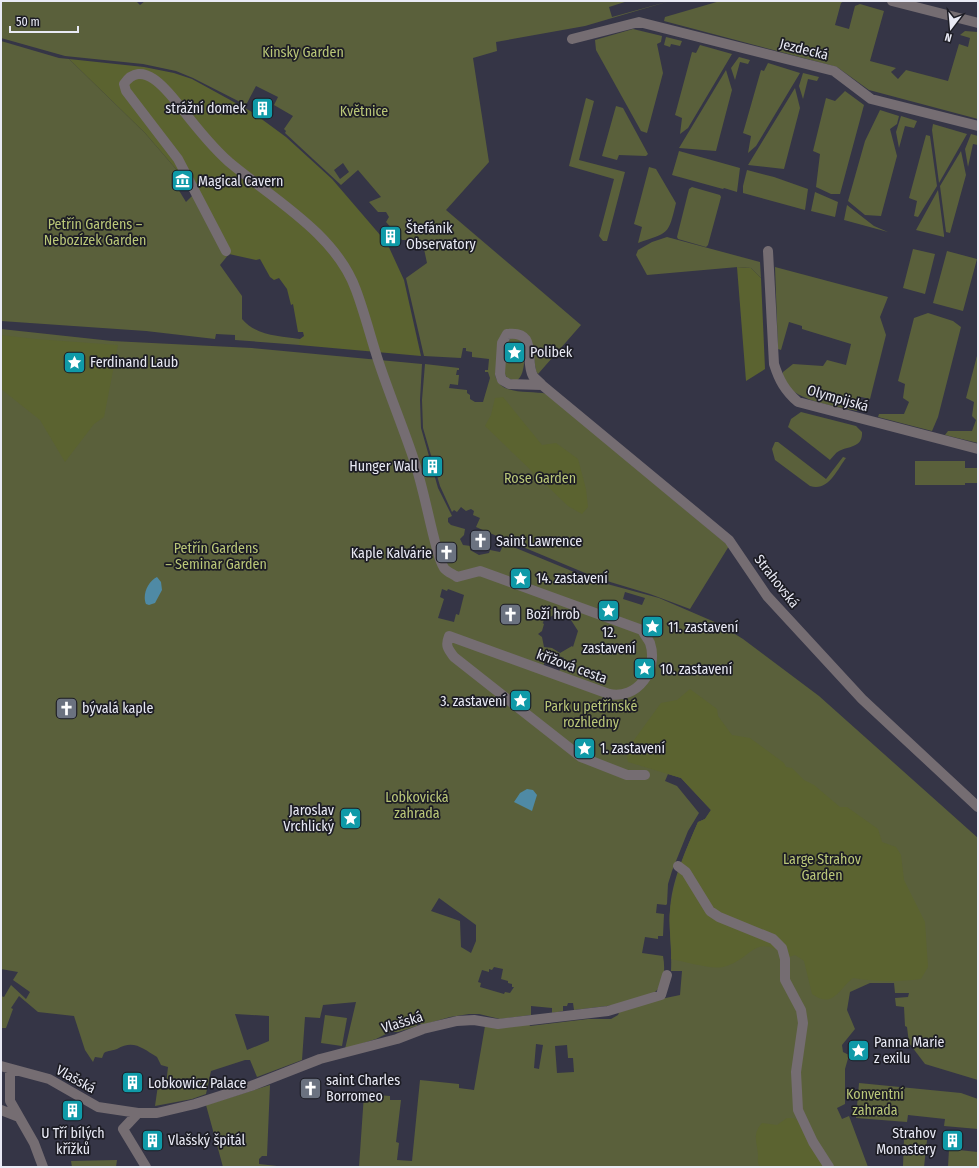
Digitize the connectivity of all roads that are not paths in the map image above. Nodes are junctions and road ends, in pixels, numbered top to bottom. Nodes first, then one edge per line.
1 (892, 1) edge
2 (978, 23) edge
3 (572, 39) dead end
4 (978, 126) edge
5 (226, 251) dead end
6 (768, 251) dead end
7 (542, 385) junction
8 (978, 449) edge
9 (645, 775) dead end
10 (978, 808) edge
11 (678, 866) dead end
12 (667, 975) dead end
13 (6, 1067) edge
14 (1, 1110) edge
15 (138, 1113) junction
16 (19, 1117) junction
17 (43, 1167) edge
18 (146, 1167) edge
19 (829, 1167) edge

1 - 2 street
3 - 4 street, Jezdecká
5 - 9 street, křížová cesta
6 - 8 street, Olympijská
7 - 7 street, Strahovská
7 - 10 street, Strahovská
11 - 19 street
12 - 15 street, Vlašská
13 - 15 street, Vlašská
13 - 16 street
14 - 16 street
15 - 18 street
16 - 17 street

